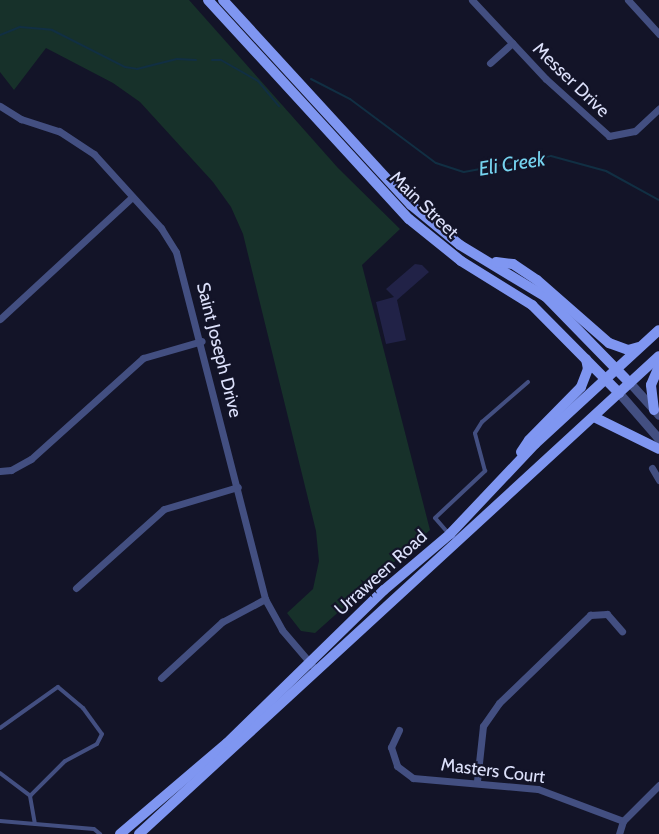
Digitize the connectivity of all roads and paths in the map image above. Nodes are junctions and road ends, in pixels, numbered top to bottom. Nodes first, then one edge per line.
1 (208, 0) edge
2 (223, 0) edge
3 (472, 0) edge
4 (628, 0) edge
5 (659, 34) edge
6 (512, 43) junction
7 (490, 63) dead end
8 (0, 108) edge
9 (659, 109) edge
10 (132, 197) junction
11 (490, 262) junction
12 (0, 319) edge
13 (659, 330) edge
14 (202, 341) junction
15 (642, 346) junction
16 (659, 356) edge
17 (586, 359) junction
18 (659, 366) edge
19 (617, 368) junction
20 (605, 378) junction
21 (528, 382) dead end
22 (630, 383) junction
23 (619, 393) junction
24 (656, 412) edge
25 (594, 417) junction
26 (659, 439) edge
27 (659, 448) edge
28 (514, 466) junction
29 (652, 468) dead end
30 (0, 471) edge
31 (659, 480) edge
32 (237, 488) junction
33 (450, 534) junction
34 (76, 588) dead end
35 (265, 599) junction
36 (622, 632) dead end
37 (312, 665) junction
38 (161, 678) dead end
39 (0, 728) edge
40 (399, 730) dead end
41 (0, 773) edge
42 (477, 781) junction
43 (659, 785) edge
44 (30, 796) junction
45 (0, 821) edge
46 (623, 821) junction
47 (34, 824) junction
48 (100, 834) edge
49 (120, 834) edge
50 (139, 834) edge
51 (619, 834) edge

1 - 17 main road, Main Street
2 - 11 main road, Main Street
3 - 6 street, Messer Drive
4 - 5 street
6 - 7 street
6 - 9 street, Messer Drive
8 - 10 street, Saint Joseph Drive
10 - 12 street
10 - 14 street, Saint Joseph Drive
11 - 15 main road
11 - 19 main road, Main Street
13 - 15 main road, Urraween Road
14 - 30 street
14 - 32 street, Saint Joseph Drive
15 - 19 main road, Urraween Road
16 - 22 main road, Urraween Road
17 - 20 main road, Main Street
17 - 28 main road
18 - 24 main road
19 - 20 main road, Urraween Road
19 - 22 main road, Main Street
20 - 23 main road, Main Street
20 - 28 main road, Urraween Road
21 - 33 lane
22 - 23 main road, Urraween Road
22 - 24 street, Main Street
23 - 25 main road, Urraween Road
23 - 26 street, Main Street
25 - 27 main road
25 - 37 main road, Urraween Road
28 - 33 main road, Urraween Road
29 - 31 street
32 - 34 street
32 - 35 street, Saint Joseph Drive
33 - 37 main road, Urraween Road
35 - 37 street, Saint Joseph Drive
35 - 38 street
36 - 42 street
37 - 49 main road, Urraween Road
37 - 50 main road, Urraween Road
39 - 44 lane
40 - 42 street, Masters Court
41 - 44 lane
42 - 46 street, Masters Court
43 - 46 street
44 - 47 lane
45 - 47 lane
46 - 51 street
47 - 48 lane

